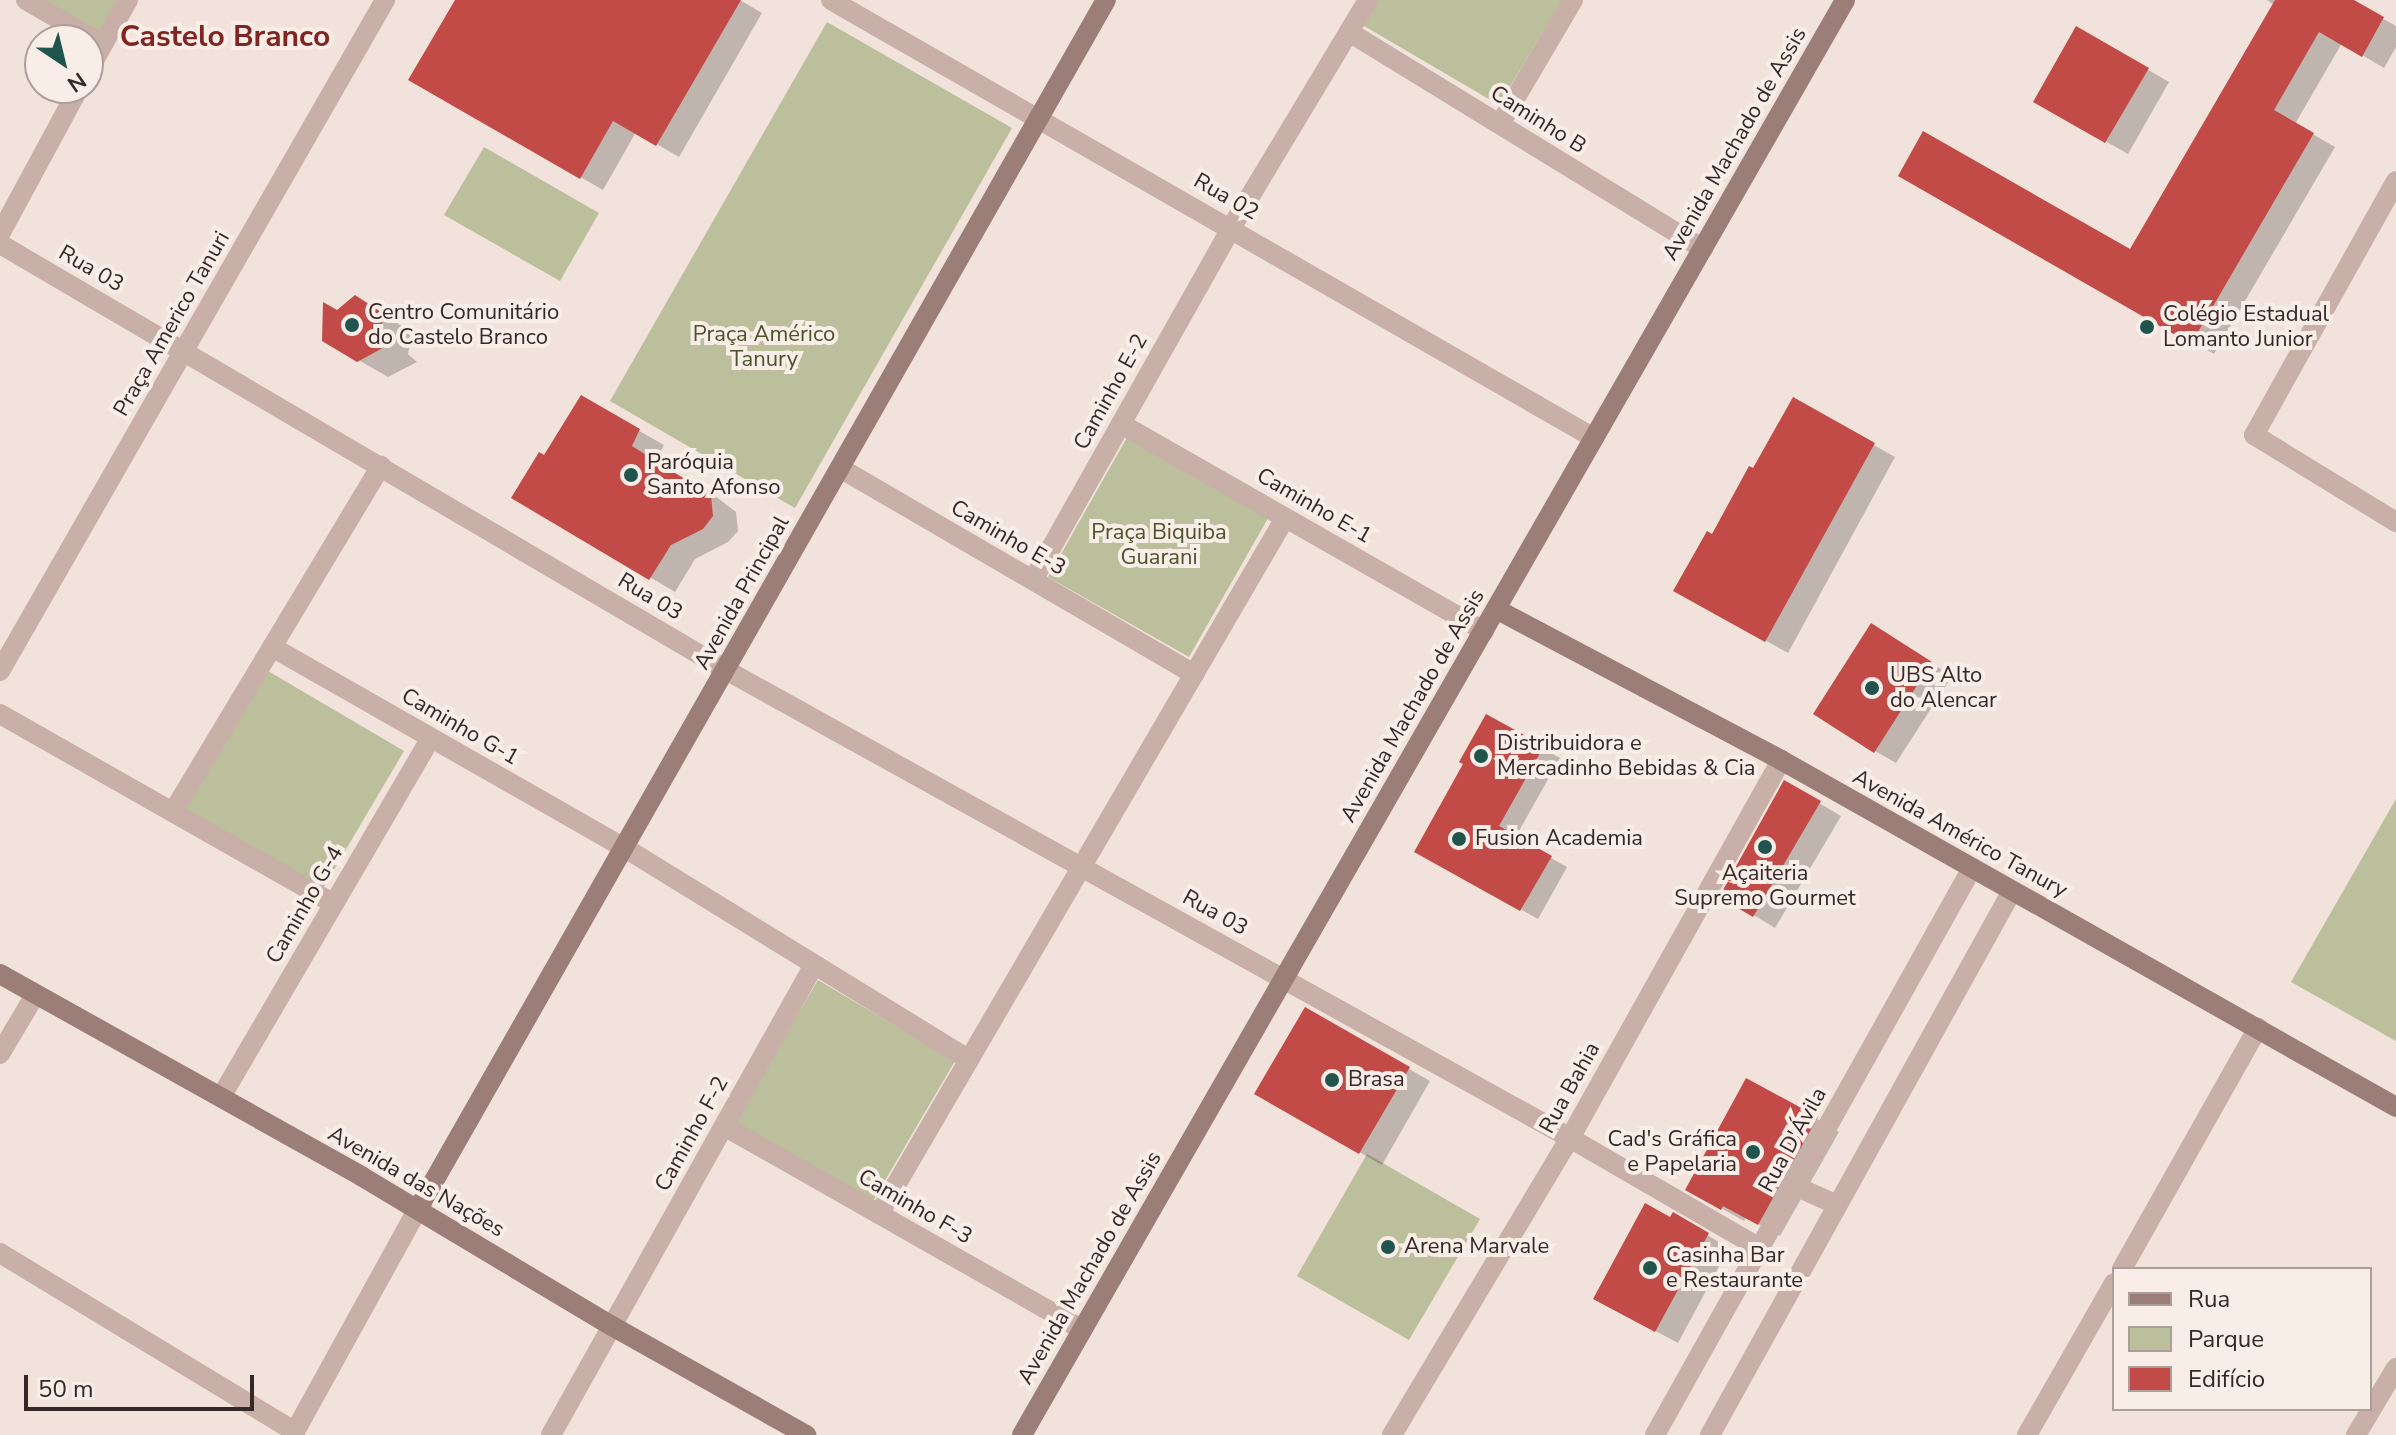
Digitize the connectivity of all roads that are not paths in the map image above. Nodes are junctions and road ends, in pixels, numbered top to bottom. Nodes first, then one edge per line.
1 (26, 0) edge
2 (128, 0) edge
3 (385, 0) edge
4 (1106, 0) edge
5 (1368, 0) edge
6 (1573, 0) edge
7 (1845, 0) edge
8 (846, 3) edge
9 (67, 24) edge
10 (1349, 32) junction
11 (104, 41) edge
12 (70, 104) edge
13 (1038, 116) junction
14 (1500, 124) junction
15 (2396, 181) edge
16 (1231, 228) junction
17 (0, 234) edge
18 (0, 244) edge
19 (1703, 249) junction
20 (184, 350) junction
21 (1121, 424) junction
22 (1594, 438) junction
23 (381, 466) junction
24 (840, 468) junction
25 (1285, 518) junction
26 (2396, 522) edge
27 (1033, 580) junction
28 (1496, 609) junction
29 (1484, 631) junction
30 (272, 647) junction
31 (726, 670) junction
32 (0, 671) edge
33 (1194, 674) junction
34 (0, 714) edge
35 (431, 738) junction
36 (1781, 760) junction
37 (173, 812) junction
38 (625, 848) junction
39 (1081, 866) junction
40 (1972, 868) junction
41 (2012, 891) junction
42 (334, 904) junction
43 (814, 965) junction
44 (0, 974) edge
45 (1284, 978) junction
46 (35, 995) junction
47 (2258, 1028) junction
48 (0, 1054) edge
49 (969, 1060) junction
50 (221, 1097) junction
51 (2396, 1107) edge
52 (724, 1126) junction
53 (1570, 1138) junction
54 (1795, 1186) junction
55 (1837, 1205) junction
56 (418, 1209) junction
57 (879, 1214) junction
58 (1760, 1248) junction
59 (0, 1253) edge
60 (2123, 1267) edge
61 (2112, 1286) edge
62 (612, 1326) junction
63 (1082, 1329) junction
64 (2396, 1368) edge
65 (2372, 1408) edge
66 (2370, 1411) edge
67 (294, 1434) edge
68 (551, 1435) edge
69 (806, 1435) edge
70 (1022, 1435) edge
71 (1392, 1435) edge
72 (1655, 1435) edge
73 (1710, 1435) edge
74 (2027, 1435) edge
75 (2356, 1435) edge

1 - 9 street
2 - 11 street
3 - 20 street, Praça Americo Tanuri
4 - 13 street, Avenida Principal
5 - 10 street, Caminho E-2
6 - 14 street
7 - 19 street, Avenida Machado de Assis
8 - 13 street, Rua 02
10 - 14 street, Caminho B
10 - 16 street, Caminho E-2
12 - 17 street
13 - 16 street, Rua 02
13 - 24 street, Avenida Principal
14 - 19 street, Caminho B
15 - 26 street
16 - 21 street, Caminho E-2
16 - 22 street, Rua 02
18 - 20 street, Rua 03
19 - 22 street, Avenida Machado de Assis
20 - 23 street, Rua 03
20 - 32 street, Praça Americo Tanuri
21 - 25 street, Caminho E-1
21 - 27 street, Caminho E-2
22 - 28 street, Avenida Machado de Assis
23 - 30 street
23 - 31 street, Rua 03
24 - 27 street, Caminho E-3
24 - 31 street, Avenida Principal
25 - 29 street, Caminho E-1
25 - 33 street
27 - 33 street, Caminho E-3
28 - 29 street, Avenida Machado de Assis
28 - 36 street, Avenida Américo Tanury
29 - 45 street, Avenida Machado de Assis
30 - 35 street, Caminho G-1
30 - 37 street
31 - 38 street, Avenida Principal
31 - 39 street, Rua 03
33 - 39 street
34 - 37 street
35 - 38 street, Caminho G-1
35 - 42 street, Caminho G-4
36 - 40 street, Avenida Américo Tanury
36 - 53 street, Rua Bahia
37 - 42 street
38 - 43 street, Caminho G-1
38 - 56 street, Avenida Principal
39 - 45 street, Rua 03
39 - 49 street
40 - 41 street, Avenida Américo Tanury
40 - 54 street, Rua D'Ávila
41 - 47 street, Avenida Américo Tanury
41 - 55 street
42 - 50 street, Caminho G-4
43 - 49 street, Caminho G-1
43 - 52 street, Caminho F-2
44 - 46 street, Avenida das Nações
45 - 53 street, Rua 03
45 - 63 street, Avenida Machado de Assis
46 - 48 street
46 - 50 street, Avenida das Nações
47 - 51 street, Avenida Américo Tanury
47 - 60 street
49 - 57 street
50 - 56 street, Avenida das Nações
52 - 57 street, Caminho F-3
52 - 62 street, Caminho F-2
53 - 58 street, Rua 03
53 - 71 street, Rua Bahia
54 - 55 street
54 - 58 street, Rua D'Ávila
55 - 73 street
56 - 62 street, Avenida das Nações
56 - 67 street
57 - 63 street, Caminho F-3
58 - 72 street, Rua D'Ávila
59 - 67 street
61 - 74 street
62 - 68 street, Caminho F-2
62 - 69 street, Avenida das Nações
63 - 70 street, Avenida Machado de Assis
64 - 65 street
66 - 75 street

